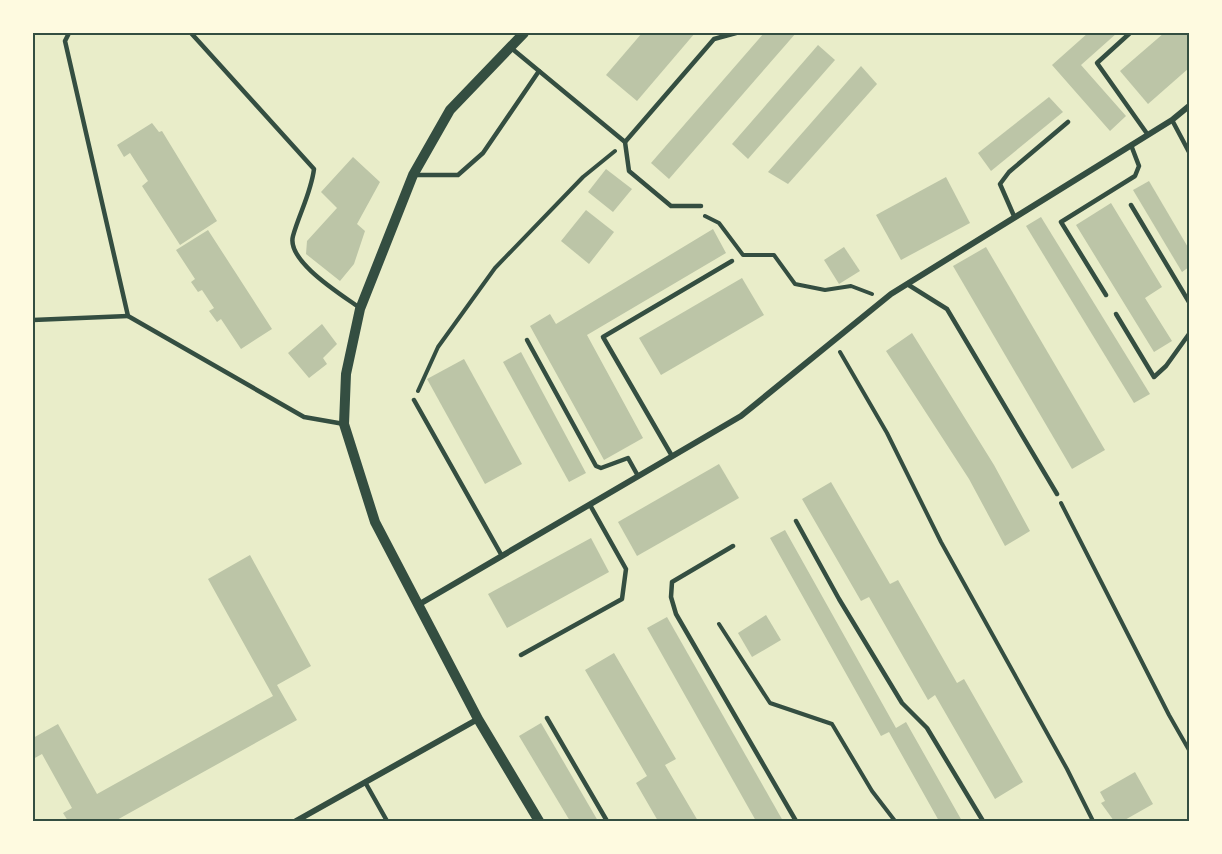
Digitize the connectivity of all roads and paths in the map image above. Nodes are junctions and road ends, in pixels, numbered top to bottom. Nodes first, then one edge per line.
1 (69, 33) edge
2 (191, 33) edge
3 (524, 33) edge
4 (736, 33) edge
5 (1130, 33) edge
6 (510, 47) junction
7 (539, 71) junction
8 (1189, 106) edge
9 (1172, 120) junction
10 (1068, 122) dead end
11 (1149, 135) junction
12 (625, 142) junction
13 (1131, 145) junction
14 (1189, 152) edge
15 (412, 175) junction
16 (1131, 205) dead end
17 (701, 206) dead end
18 (686, 208) junction
19 (1014, 216) junction
20 (732, 261) dead end
21 (907, 284) junction
22 (1106, 295) dead end
23 (883, 300) junction
24 (1189, 302) edge
25 (360, 309) junction
26 (1116, 314) dead end
27 (128, 316) junction
28 (33, 320) edge
29 (1189, 334) edge
30 (527, 340) dead end
31 (833, 341) junction
32 (414, 400) joint
33 (344, 424) junction
34 (672, 456) junction
35 (638, 476) junction
36 (1057, 494) joint
37 (590, 505) junction
38 (796, 521) dead end
39 (733, 546) dead end
40 (502, 556) junction
41 (418, 605) junction
42 (719, 624) dead end
43 (521, 655) dead end
44 (547, 718) dead end
45 (478, 719) junction
46 (1189, 750) edge
47 (365, 782) junction
48 (296, 821) edge
49 (387, 821) edge
50 (539, 821) edge
51 (608, 821) edge
52 (796, 821) edge
53 (895, 821) edge
54 (983, 821) edge
55 (1093, 821) edge

1 - 27 lane
2 - 25 lane
3 - 6 street
4 - 12 lane
5 - 11 lane
6 - 7 lane
6 - 15 street
7 - 12 lane
7 - 15 lane
8 - 9 street
9 - 11 street
9 - 14 lane
10 - 19 lane
11 - 13 street
12 - 18 lane
12 - 32 path
13 - 19 street
13 - 22 lane
15 - 25 street
16 - 24 lane
17 - 18 lane
18 - 23 path
19 - 21 street
20 - 34 lane
21 - 23 street
21 - 36 lane
23 - 31 street
25 - 33 street
26 - 29 lane
27 - 28 lane
27 - 33 lane
30 - 35 lane
31 - 34 street
31 - 55 path
32 - 40 lane
33 - 41 street
34 - 35 street
35 - 37 street
36 - 46 path
37 - 40 street
37 - 43 lane
38 - 54 lane
39 - 52 lane
40 - 41 street
41 - 45 street
42 - 53 path
44 - 51 lane
45 - 47 street
45 - 50 street
47 - 48 street
47 - 49 lane

